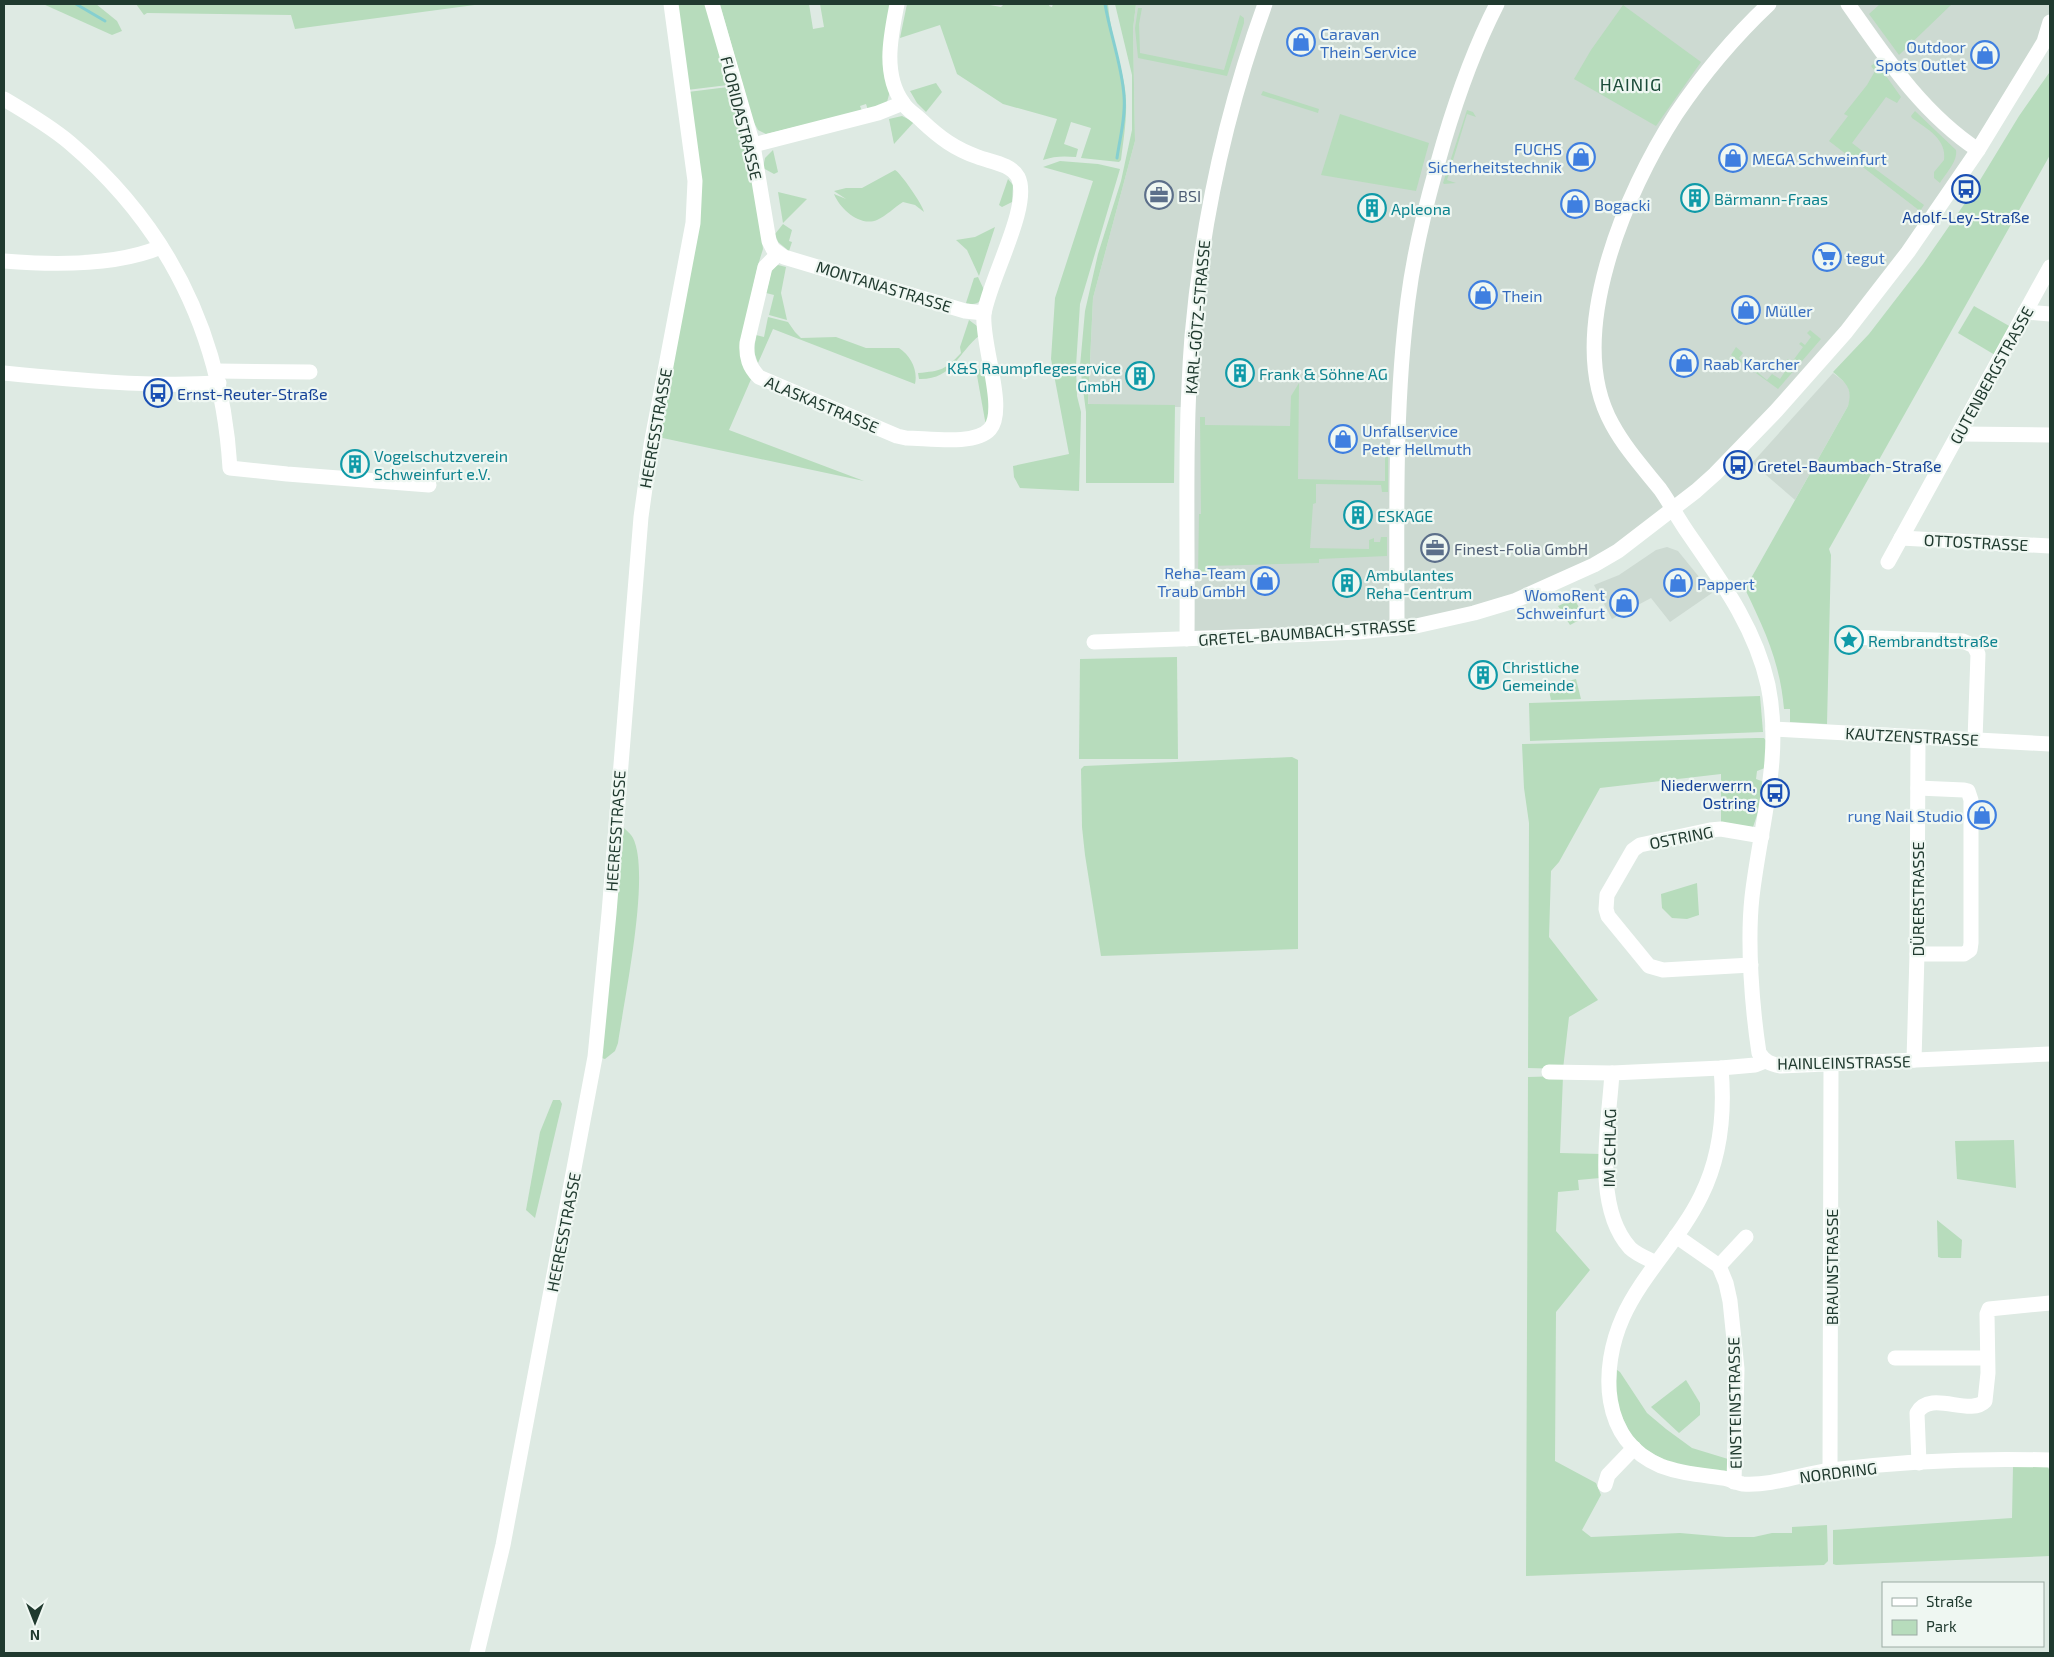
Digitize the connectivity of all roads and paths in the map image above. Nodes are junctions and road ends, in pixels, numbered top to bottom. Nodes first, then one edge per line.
1 (671, 4) edge
2 (712, 4) edge
3 (897, 4) edge
4 (1265, 4) edge
5 (1498, 4) edge
6 (1769, 4) edge
7 (1848, 4) edge
8 (2050, 22) edge
9 (2047, 40) edge
10 (4, 99) edge
11 (903, 103) junction
12 (753, 145) junction
13 (1978, 150) junction
14 (161, 247) junction
15 (781, 255) junction
16 (4, 261) edge
17 (2050, 267) edge
18 (2025, 312) junction
19 (984, 313) junction
20 (2050, 314) edge
21 (310, 372) dead end
22 (4, 373) edge
23 (218, 377) junction
24 (1960, 434) junction
25 (2050, 435) edge
26 (429, 485) dead end
27 (1673, 509) junction
28 (1901, 538) junction
29 (2050, 546) edge
30 (1888, 562) dead end
31 (1397, 628) junction
32 (1848, 637) dead end
33 (1187, 640) junction
34 (1094, 642) dead end
35 (1773, 729) junction
36 (1918, 737) junction
37 (1974, 740) junction
38 (2050, 744) edge
39 (1918, 788) junction
40 (1762, 836) junction
41 (1917, 954) junction
42 (1751, 965) junction
43 (2050, 1054) edge
44 (1914, 1060) junction
45 (1765, 1061) junction
46 (1831, 1064) junction
47 (1721, 1068) junction
48 (1550, 1072) dead end
49 (1612, 1073) junction
50 (1676, 1236) junction
51 (1746, 1237) dead end
52 (1656, 1264) junction
53 (1719, 1266) junction
54 (2050, 1303) edge
55 (1895, 1358) dead end
56 (1987, 1358) junction
57 (1634, 1448) junction
58 (2050, 1460) edge
59 (1919, 1463) junction
60 (1830, 1470) junction
61 (1734, 1482) junction
62 (1605, 1485) dead end
63 (477, 1653) edge

1 - 63 street, HEERESSTRASSE
2 - 12 street, FLORIDASTRASSE
3 - 11 street
4 - 33 street, KARL-GÖTZ-STRASSE
5 - 31 street
6 - 27 street
7 - 13 street
8 - 9 street, GRETEL-BAUMBACH-STRASSE
9 - 13 street, GRETEL-BAUMBACH-STRASSE
10 - 14 street
11 - 12 street
11 - 19 street
12 - 15 street, FLORIDASTRASSE
13 - 27 street, GRETEL-BAUMBACH-STRASSE
14 - 16 street
14 - 23 street
15 - 19 street, MONTANASTRASSE
15 - 19 street, ALASKASTRASSE
17 - 18 street, GUTENBERGSTRASSE
18 - 20 street
18 - 24 street, GUTENBERGSTRASSE
21 - 23 street
22 - 23 street
23 - 26 street
24 - 25 street
24 - 28 street, GUTENBERGSTRASSE
27 - 31 street, GRETEL-BAUMBACH-STRASSE
27 - 35 street
28 - 29 street, OTTOSTRASSE
28 - 30 street, GUTENBERGSTRASSE
31 - 33 street, GRETEL-BAUMBACH-STRASSE
32 - 37 street
33 - 34 street, GRETEL-BAUMBACH-STRASSE
35 - 36 street, KAUTZENSTRASSE
35 - 40 street
36 - 37 street, KAUTZENSTRASSE
36 - 39 street, DÜRERSTRASSE
37 - 38 street, KAUTZENSTRASSE
39 - 41 street, DÜRERSTRASSE
39 - 41 street
40 - 42 street
40 - 42 street, OSTRING
41 - 44 street, DÜRERSTRASSE
42 - 45 street
43 - 44 street, HAINLEINSTRASSE
44 - 46 street, HAINLEINSTRASSE
45 - 46 street, HAINLEINSTRASSE
45 - 47 street, HAINLEINSTRASSE
46 - 60 street, BRAUNSTRASSE
47 - 49 street, HAINLEINSTRASSE
47 - 50 street, NORDRING
48 - 49 street, HAINLEINSTRASSE
49 - 52 street, IM SCHLAG
50 - 52 street, NORDRING
50 - 53 street
51 - 53 street
52 - 57 street, NORDRING
53 - 61 street, EINSTEINSTRASSE
54 - 56 street
55 - 56 street
56 - 59 street
57 - 61 street, NORDRING
57 - 62 street
58 - 59 street, NORDRING
59 - 60 street, NORDRING
60 - 61 street, NORDRING

